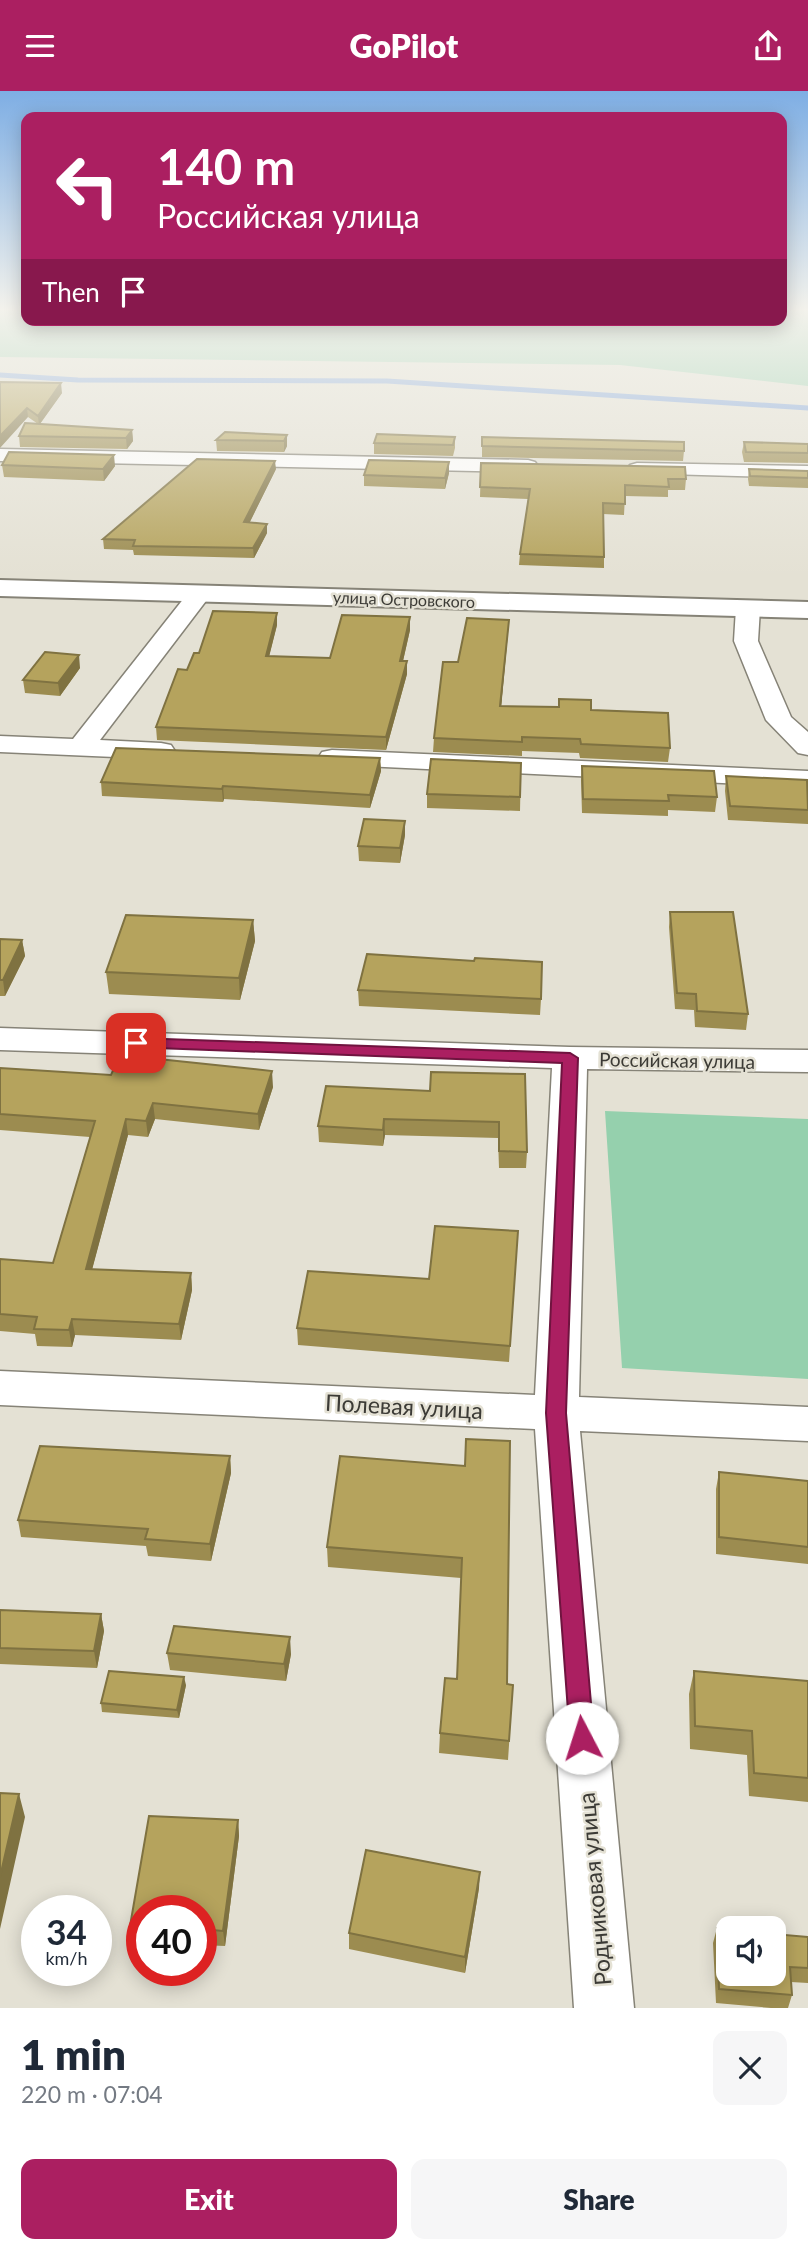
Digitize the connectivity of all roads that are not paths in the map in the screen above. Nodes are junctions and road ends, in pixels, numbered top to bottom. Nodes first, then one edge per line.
1 (0, 456) edge
2 (543, 467) edge
3 (613, 468) edge
4 (808, 472) edge
5 (0, 588) edge
6 (200, 593) junction
7 (748, 608) junction
8 (808, 610) edge
9 (0, 744) edge
10 (808, 747) edge
11 (80, 748) junction
12 (190, 752) edge
13 (299, 757) edge
14 (808, 779) edge
15 (0, 1039) edge
16 (570, 1058) junction
17 (808, 1062) edge
18 (0, 1388) edge
19 (556, 1413) junction
20 (808, 1425) edge
21 (604, 2008) edge

1 - 2 street
3 - 4 street
5 - 6 main road, улица Островского
6 - 7 main road, улица Островского
6 - 11 street
7 - 8 main road, улица Островского
7 - 10 street
9 - 11 street
11 - 12 street
13 - 14 street
15 - 16 street, Российская улица
16 - 17 street, Российская улица
16 - 19 street, Родниковая улица
18 - 19 street, Полевая улица
19 - 20 street, Полевая улица
19 - 21 street, Родниковая улица

